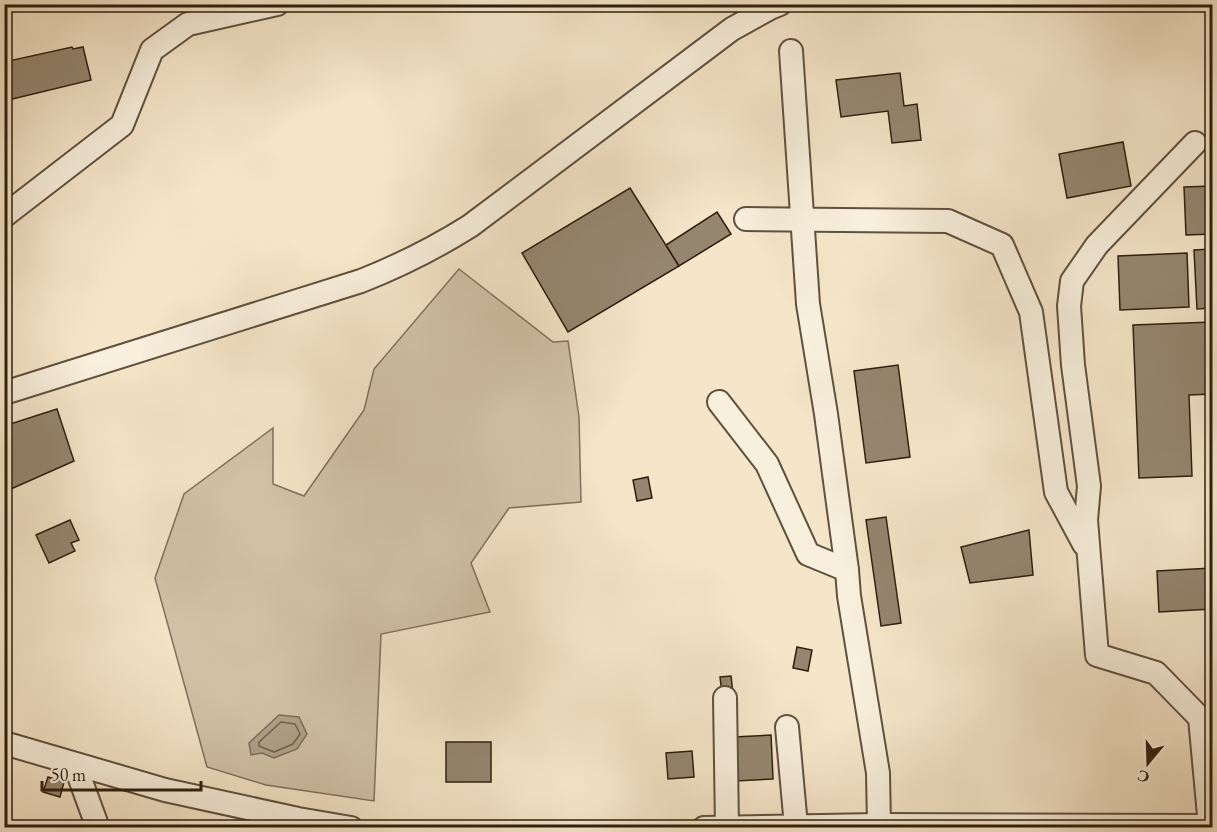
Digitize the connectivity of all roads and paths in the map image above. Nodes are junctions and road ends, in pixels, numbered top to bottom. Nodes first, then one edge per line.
1 (277, 4) edge
2 (780, 4) edge
3 (791, 51) dead end
4 (1195, 143) dead end
5 (4, 216) edge
6 (746, 219) dead end
7 (802, 220) junction
8 (6, 388) edge
9 (719, 402) dead end
10 (1089, 553) junction
11 (847, 570) junction
12 (725, 698) dead end
13 (787, 727) dead end
14 (4, 743) edge
15 (75, 765) junction
16 (879, 825) junction
17 (796, 826) edge
18 (1211, 826) edge
19 (727, 827) edge
20 (98, 828) edge
21 (351, 828) edge
22 (704, 828) edge

1 - 5 street
2 - 8 street
3 - 7 street
4 - 10 street
6 - 7 street
7 - 10 street
7 - 11 street
9 - 11 street
10 - 18 street
11 - 16 street
12 - 19 street
13 - 17 street
14 - 15 street
15 - 20 street
15 - 21 street
16 - 17 street
16 - 18 street
17 - 19 street
19 - 22 street

